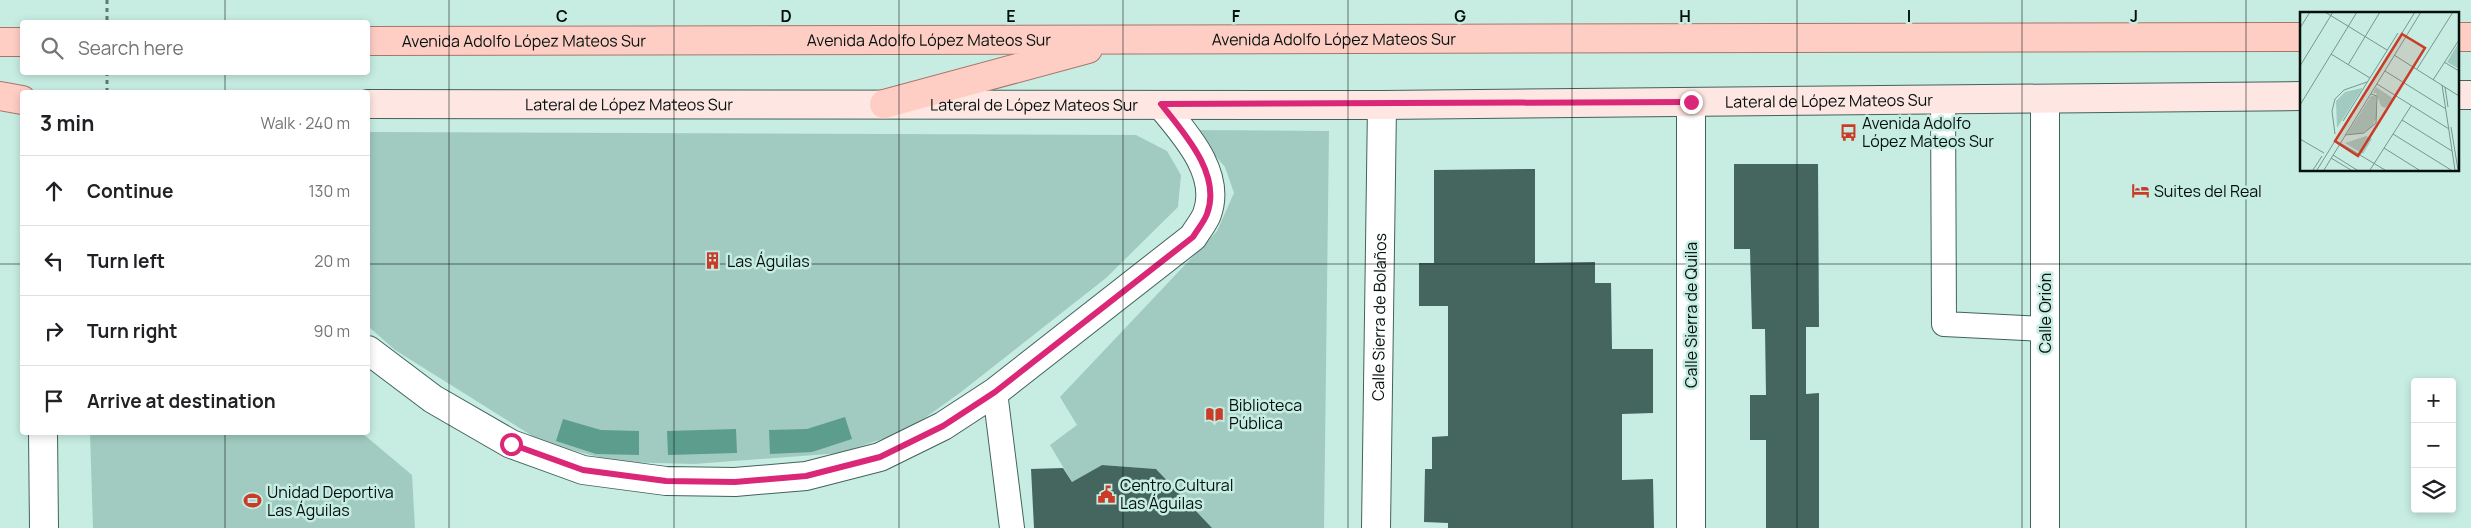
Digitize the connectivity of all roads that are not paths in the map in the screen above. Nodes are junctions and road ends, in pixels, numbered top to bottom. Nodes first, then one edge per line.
1 (2300, 37) edge
2 (2458, 37) edge
3 (2471, 37) edge
4 (1125, 39) junction
5 (370, 41) edge
6 (0, 42) edge
7 (20, 42) edge
8 (2458, 95) edge
9 (2471, 95) edge
10 (0, 96) edge
11 (2300, 96) edge
12 (1943, 99) junction
13 (2045, 99) junction
14 (20, 101) edge
15 (20, 102) edge
16 (1691, 102) junction
17 (0, 104) edge
18 (370, 104) edge
19 (884, 104) junction
20 (1161, 104) junction
21 (1382, 105) junction
22 (2045, 329) junction
23 (370, 352) edge
24 (995, 392) junction
25 (43, 435) edge
26 (44, 528) edge
27 (1012, 528) edge
28 (1376, 528) edge
29 (1692, 528) edge
30 (2045, 528) edge

1 - 4 main road, Avenida Adolfo López Mateos Sur
2 - 3 main road
4 - 5 main road, Avenida Adolfo López Mateos Sur
4 - 19 main road
6 - 7 main road
8 - 9 main road
10 - 14 main road
11 - 13 main road, Lateral de López Mateos Sur
12 - 13 main road, Lateral de López Mateos Sur
12 - 16 main road, Lateral de López Mateos Sur
12 - 22 lane
13 - 22 street, Calle Orión
15 - 17 main road
16 - 21 main road, Lateral de López Mateos Sur
16 - 29 street, Calle Sierra de Quila
18 - 19 main road, Lateral de López Mateos Sur
19 - 20 main road, Lateral de López Mateos Sur
20 - 21 main road, Lateral de López Mateos Sur
20 - 24 street
21 - 28 street, Calle Sierra de Bolaños
22 - 30 street, Calle Orión
23 - 24 street
24 - 27 lane
25 - 26 street

